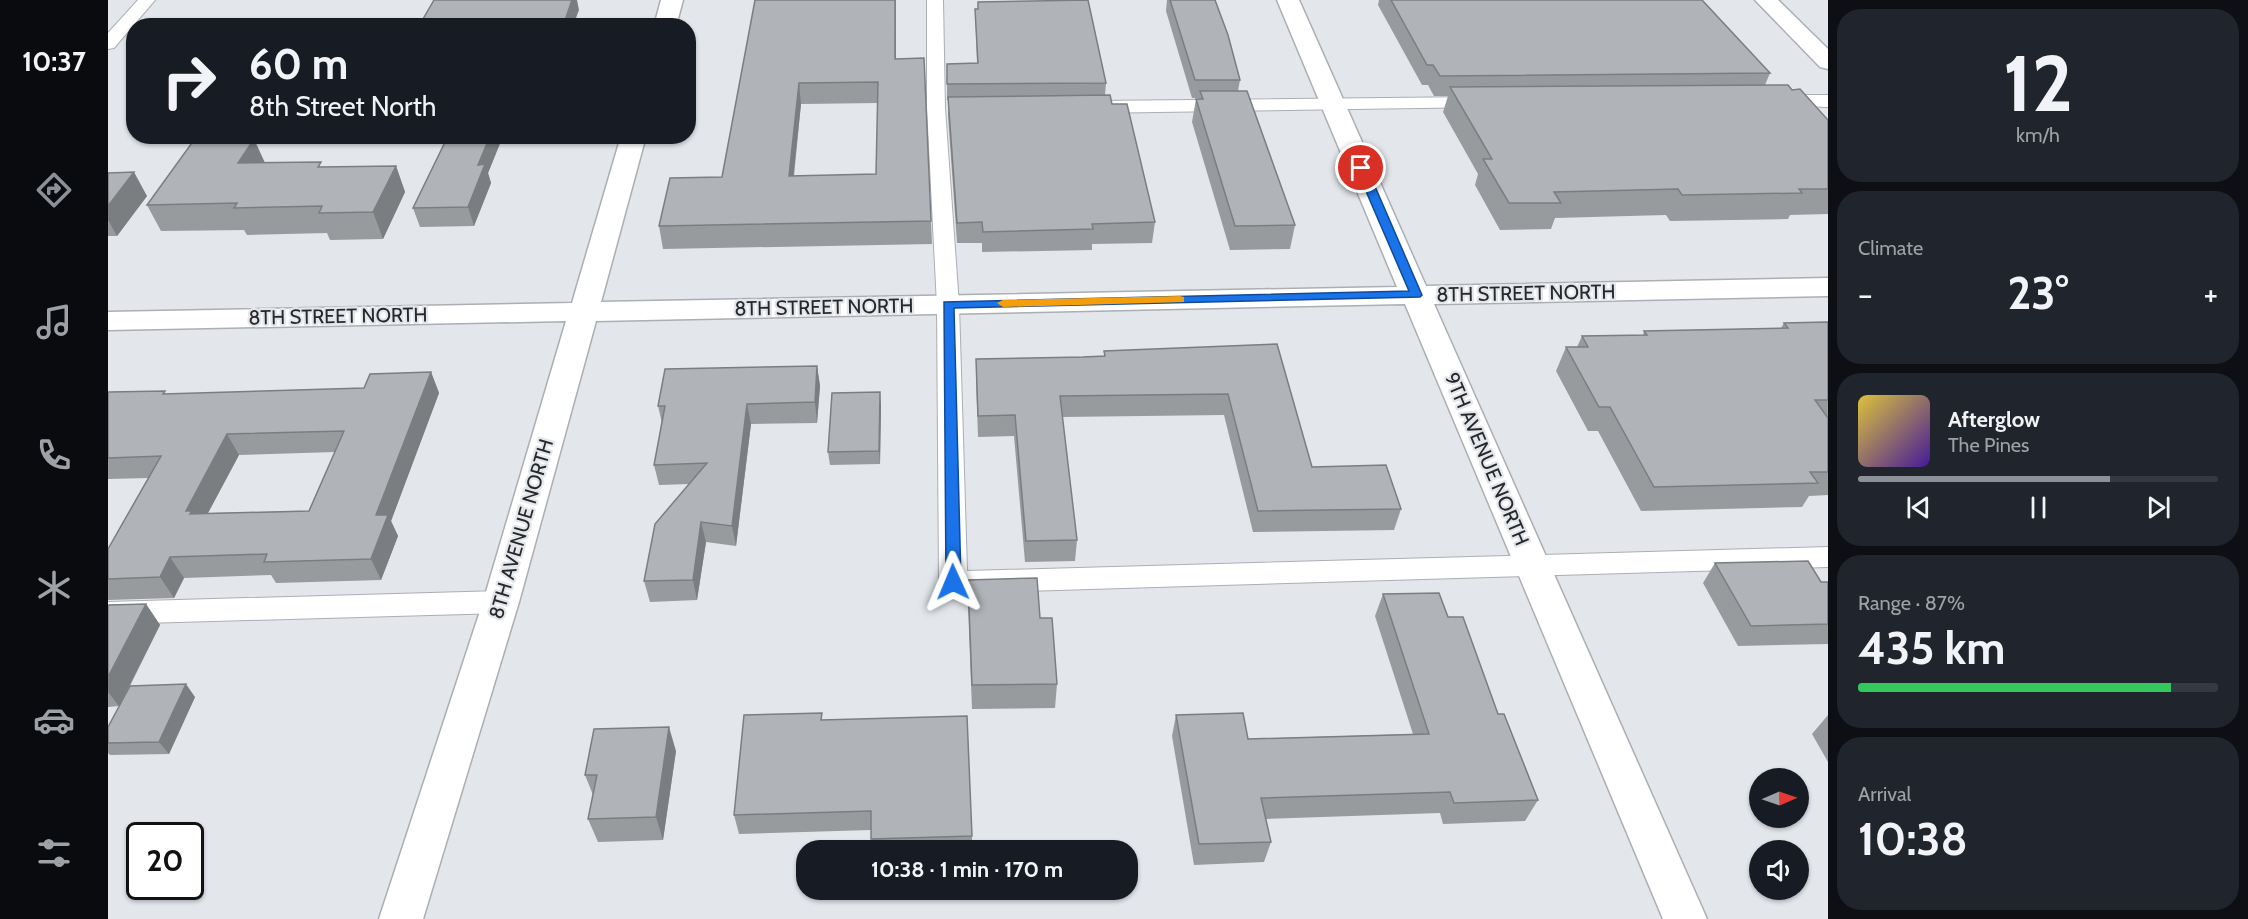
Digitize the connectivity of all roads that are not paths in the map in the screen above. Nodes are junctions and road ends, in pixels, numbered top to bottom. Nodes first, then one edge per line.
1 (147, 0) edge
2 (672, 0) edge
3 (935, 0) edge
4 (1288, 0) edge
5 (1766, 0) edge
6 (131, 18) edge
7 (667, 18) edge
8 (126, 24) edge
9 (108, 44) edge
10 (1828, 62) edge
11 (1828, 100) edge
12 (1757, 101) edge
13 (1499, 103) edge
14 (1334, 105) junction
15 (1076, 107) edge
16 (936, 108) junction
17 (960, 108) edge
18 (632, 144) edge
19 (1828, 287) edge
20 (1416, 295) junction
21 (948, 305) junction
22 (584, 311) junction
23 (108, 321) edge
24 (1828, 557) edge
25 (1532, 564) junction
26 (501, 602) junction
27 (108, 613) edge
28 (401, 919) edge
29 (1685, 919) edge

1 - 6 lane
2 - 7 street
3 - 16 lane
4 - 14 street, 9TH AVENUE NORTH
5 - 10 street
8 - 9 lane
11 - 12 lane
13 - 14 lane
14 - 15 lane
14 - 20 street, 9TH AVENUE NORTH
16 - 17 lane
16 - 21 lane
18 - 22 street, 8TH AVENUE NORTH
19 - 20 street, 8TH STREET NORTH
20 - 21 street, 8TH STREET NORTH
20 - 25 street, 9TH AVENUE NORTH
21 - 22 street, 8TH STREET NORTH
21 - 25 lane
22 - 23 street, 8TH STREET NORTH
22 - 26 street, 8TH AVENUE NORTH
24 - 25 lane
25 - 29 street, 9TH AVENUE NORTH
26 - 27 lane
26 - 28 street, 8TH AVENUE NORTH

